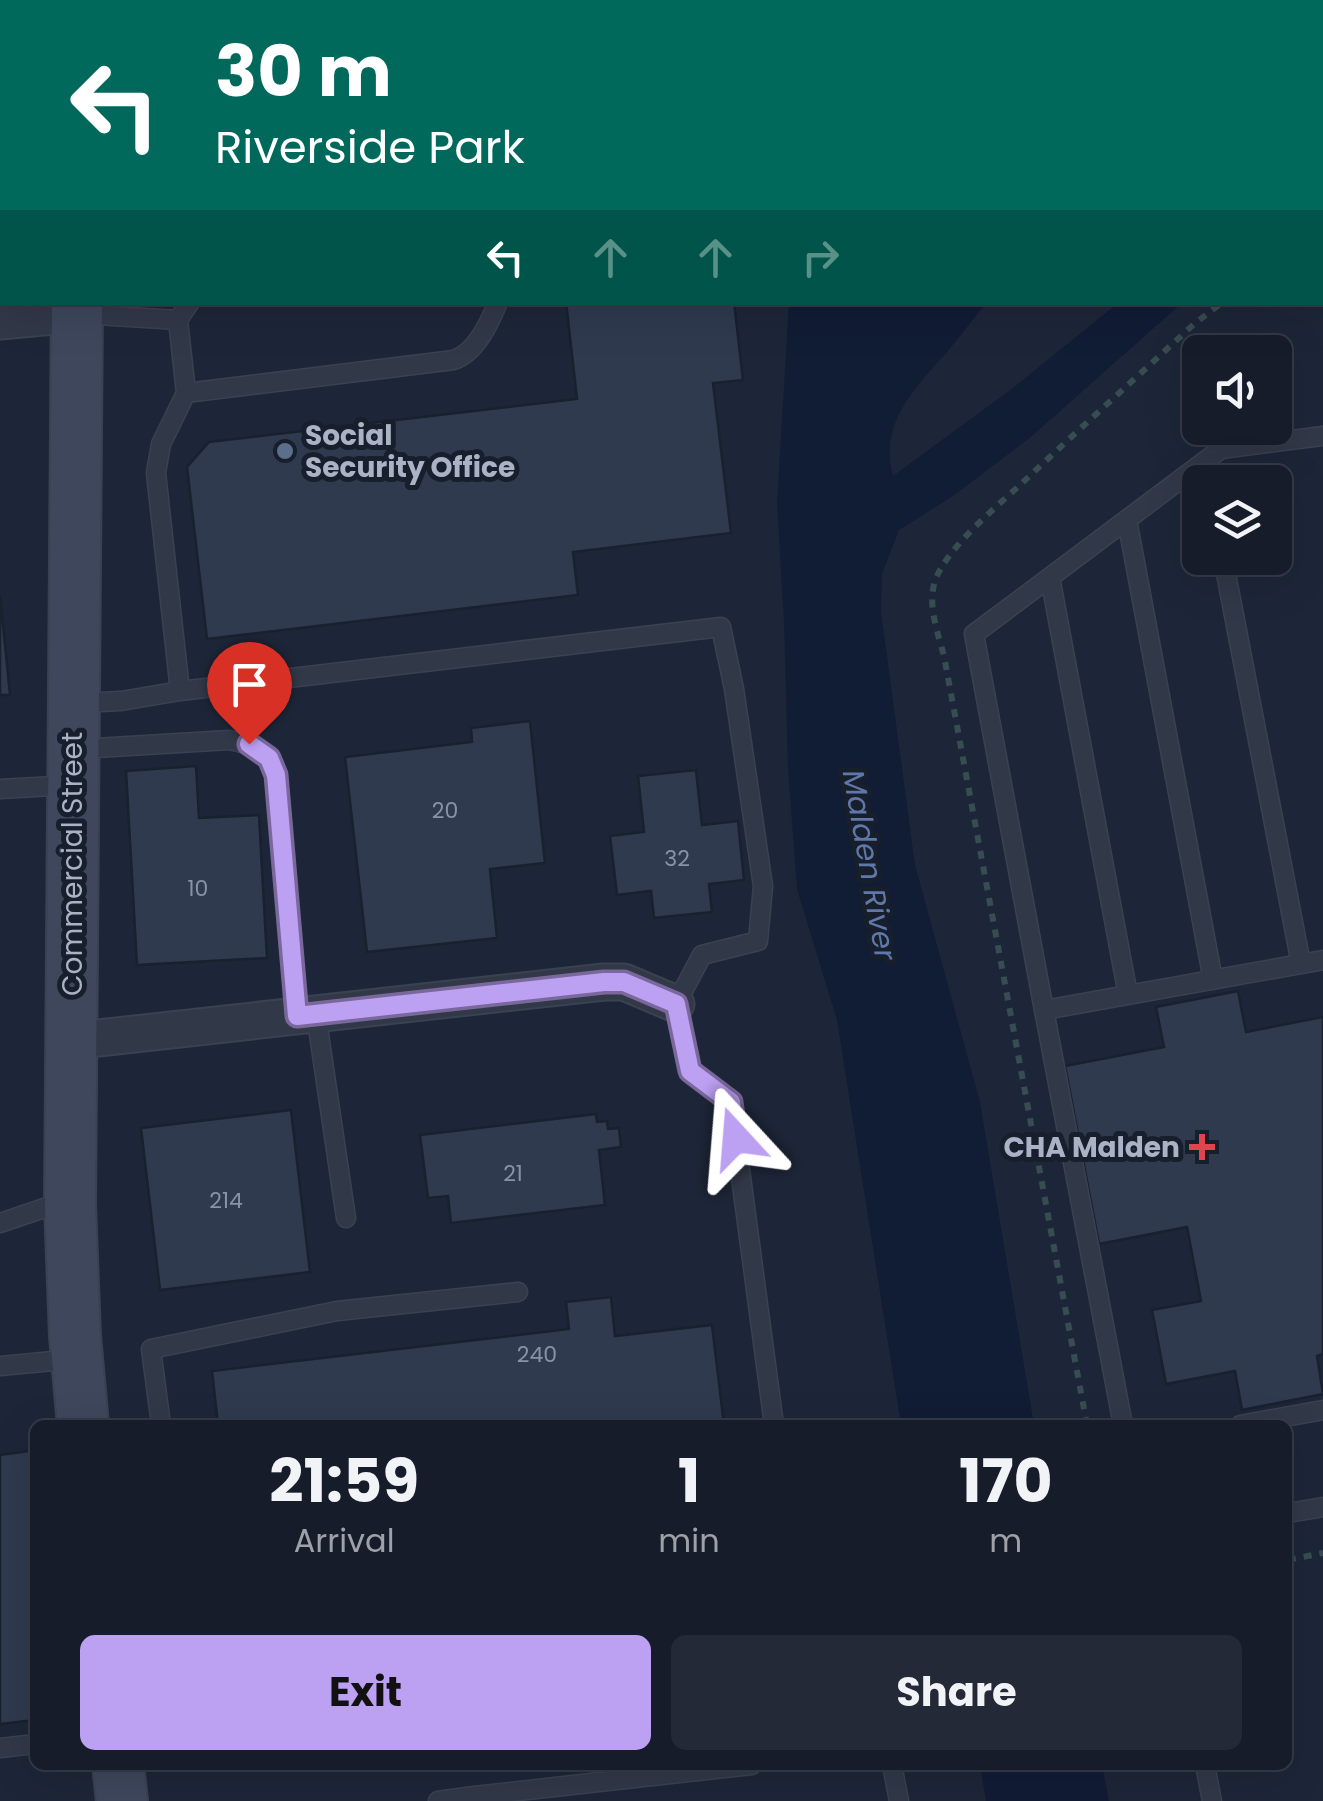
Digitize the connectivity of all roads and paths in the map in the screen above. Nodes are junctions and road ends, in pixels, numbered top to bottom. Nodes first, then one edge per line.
1 (188, 305) edge
2 (496, 305) edge
3 (83, 306) edge
4 (178, 320) junction
5 (0, 321) edge
6 (186, 393) junction
7 (1323, 436) edge
8 (1205, 461) junction
9 (1206, 465) edge
10 (1127, 520) junction
11 (1226, 575) edge
12 (1050, 577) junction
13 (180, 691) junction
14 (73, 746) junction
15 (0, 789) edge
16 (1323, 960) edge
17 (1301, 964) junction
18 (1213, 980) junction
19 (1128, 995) junction
20 (676, 1004) junction
21 (1044, 1010) junction
22 (306, 1015) junction
23 (71, 1042) junction
24 (70, 1199) junction
25 (346, 1218) dead end
26 (0, 1222) edge
27 (518, 1292) dead end
28 (77, 1359) junction
29 (0, 1366) edge
30 (1323, 1410) edge
31 (83, 1420) edge
32 (161, 1420) edge
33 (773, 1420) edge
34 (1122, 1420) edge
35 (1268, 1420) edge
36 (1323, 1507) edge
37 (1292, 1513) edge
38 (1323, 1554) edge
39 (1292, 1559) edge
40 (30, 1745) edge
41 (0, 1748) edge
42 (119, 1770) edge
43 (719, 1770) edge
44 (893, 1770) edge
45 (1206, 1770) edge
46 (562, 1794) edge
47 (475, 1798) edge
48 (122, 1801) edge
49 (438, 1801) edge
50 (899, 1801) edge
51 (1212, 1801) edge

1 - 4 lane
2 - 6 lane
3 - 4 lane
3 - 5 street
3 - 14 main road, Commercial Street
4 - 6 lane
6 - 13 lane
7 - 8 lane
8 - 9 lane
8 - 10 lane
10 - 12 lane
10 - 18 lane
11 - 17 lane
12 - 19 lane
12 - 21 lane
13 - 14 lane
13 - 20 lane
14 - 15 lane
14 - 22 lane
14 - 23 main road, Commercial Street
16 - 17 lane
17 - 18 lane
18 - 19 lane
19 - 21 lane
20 - 22 street
20 - 33 lane
21 - 34 lane
22 - 23 street
22 - 25 lane
23 - 24 main road, Commercial Street
24 - 26 lane
24 - 28 main road, Commercial Street
27 - 32 lane
28 - 29 lane
28 - 31 main road, Commercial Street
30 - 35 lane
36 - 37 lane
38 - 39 path
40 - 41 lane
42 - 48 main road
43 - 46 lane
44 - 50 lane
45 - 51 lane
46 - 47 lane
47 - 49 lane

